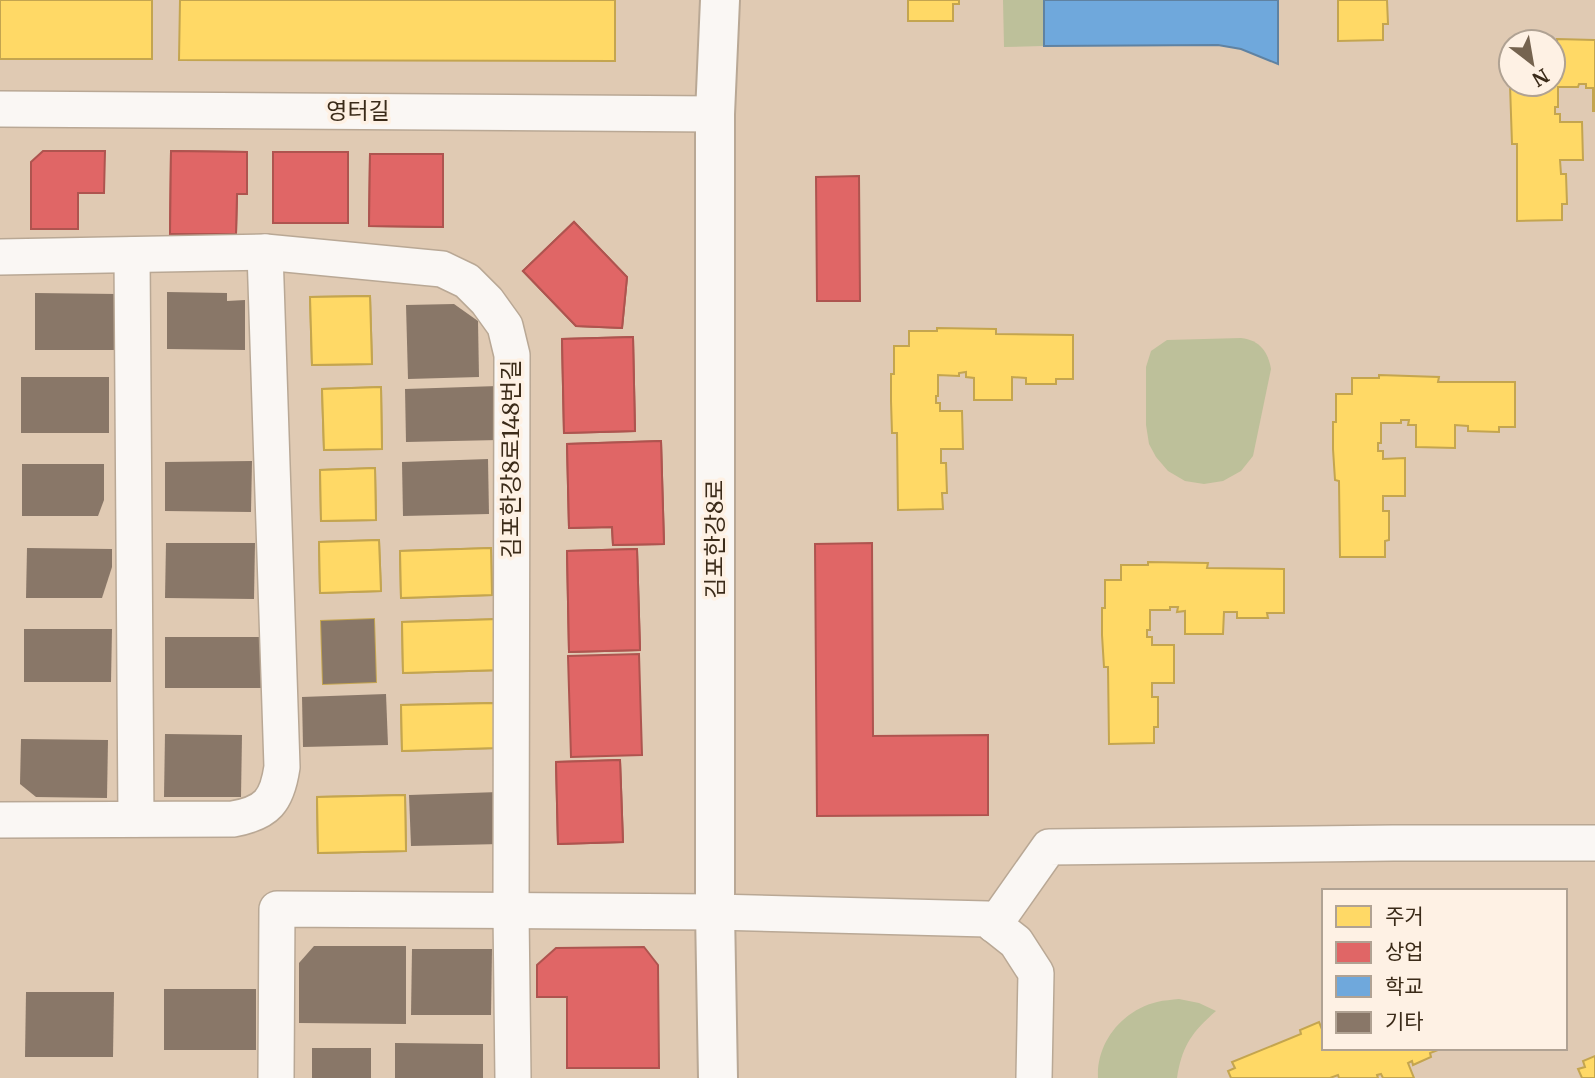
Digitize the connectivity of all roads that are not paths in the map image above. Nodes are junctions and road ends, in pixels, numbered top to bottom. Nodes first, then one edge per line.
1 (720, 0) edge
2 (0, 109) edge
3 (715, 114) junction
4 (265, 253) junction
5 (132, 254) junction
6 (0, 257) edge
7 (0, 820) edge
8 (136, 820) junction
9 (1595, 843) edge
10 (511, 912) junction
11 (715, 912) junction
12 (994, 925) junction
13 (276, 1078) edge
14 (513, 1078) edge
15 (718, 1078) edge
16 (1034, 1078) edge

1 - 3 street, 김포한강8로
2 - 3 street, 영터길
3 - 11 street, 김포한강8로
4 - 5 street, 김포한강8로148번길
4 - 8 street
4 - 10 street, 김포한강8로148번길
5 - 6 street, 김포한강8로148번길
5 - 8 street
7 - 8 street
9 - 12 street
10 - 11 street
10 - 13 street
10 - 14 street, 김포한강8로148번길
11 - 12 street
11 - 15 street, 김포한강8로
12 - 16 street

